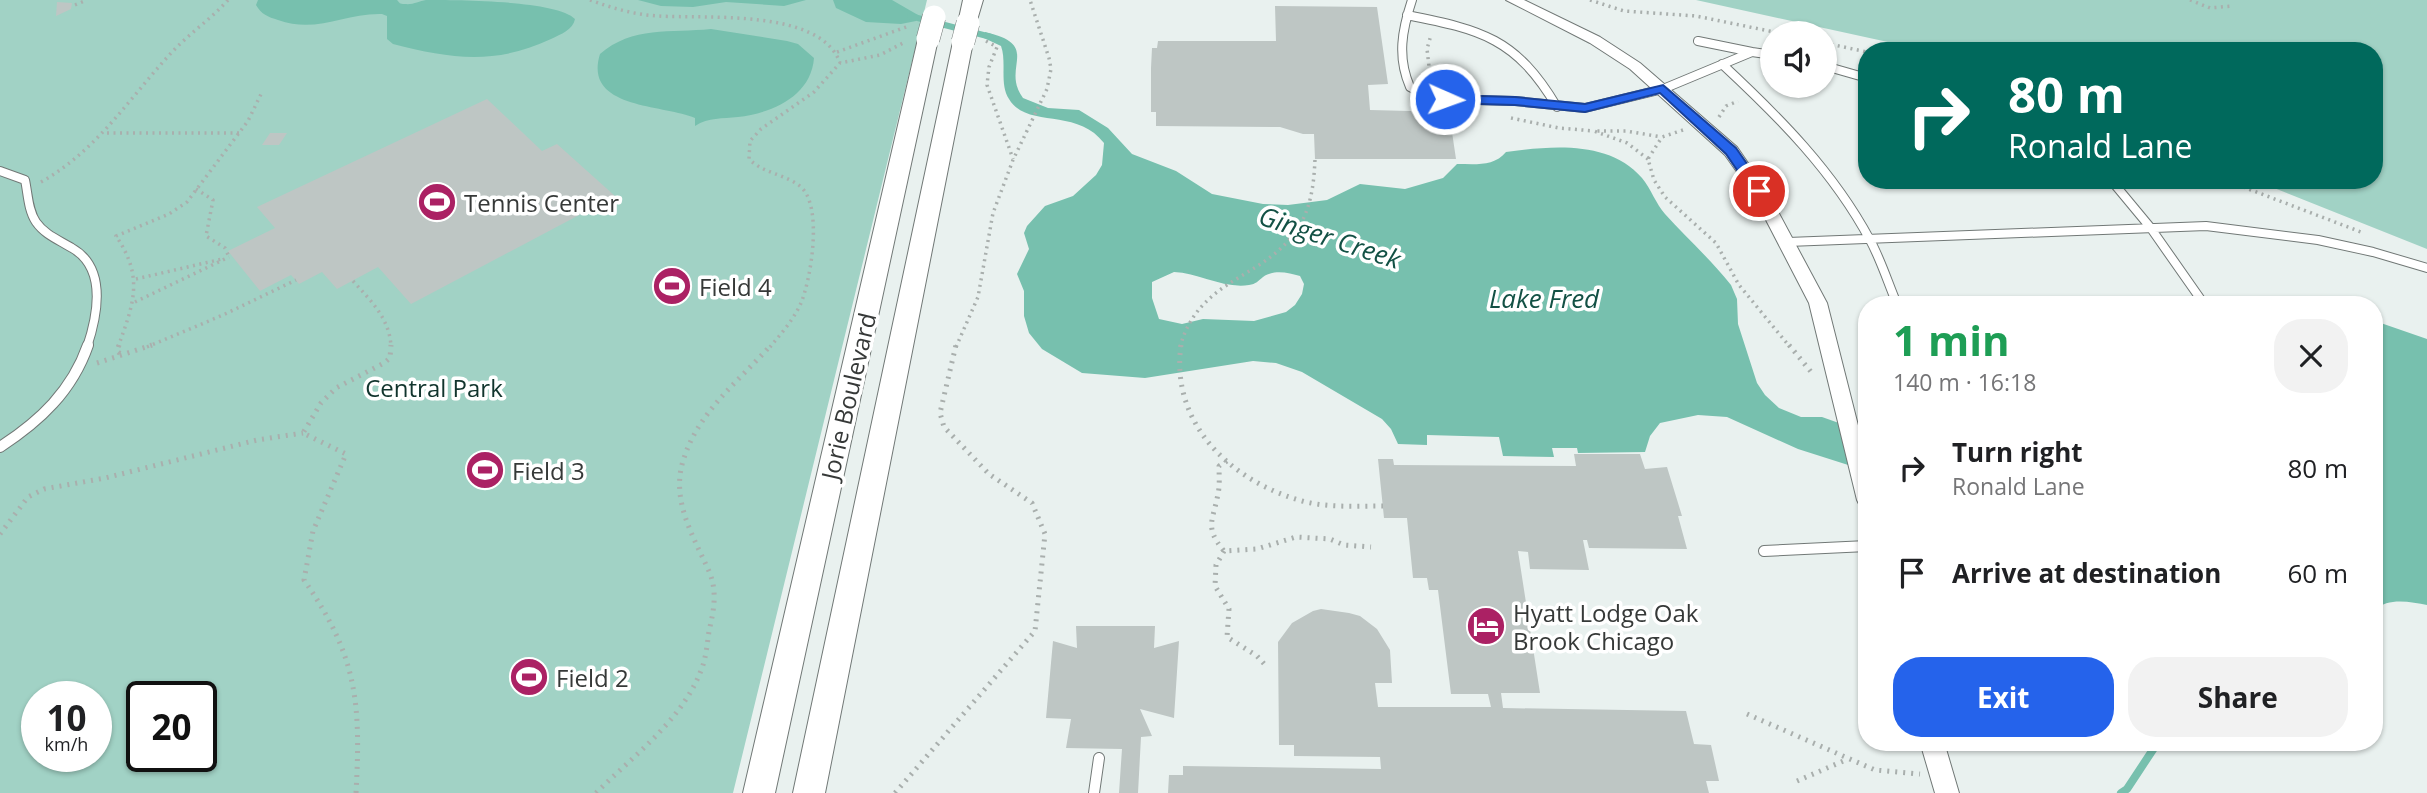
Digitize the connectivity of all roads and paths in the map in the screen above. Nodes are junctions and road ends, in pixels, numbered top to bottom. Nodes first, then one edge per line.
1 (87, 0) edge
2 (228, 0) edge
3 (590, 0) edge
4 (973, 0) edge
5 (1030, 0) edge
6 (1412, 0) edge
7 (1513, 0) edge
8 (1590, 0) edge
9 (2190, 0) edge
10 (75, 5) dead end
11 (2232, 6) dead end
12 (1407, 15) junction
13 (925, 24) edge
14 (1760, 29) edge
15 (1432, 31) dead end
16 (972, 35) junction
17 (1698, 41) dead end
18 (1837, 46) edge
19 (1858, 50) edge
20 (837, 52) junction
21 (1752, 52) junction
22 (1760, 53) edge
23 (840, 63) junction
24 (1722, 64) junction
25 (1837, 69) edge
26 (1858, 75) edge
27 (1405, 78) junction
28 (1663, 89) junction
29 (262, 92) dead end
30 (1738, 101) dead end
31 (1557, 107) junction
32 (1501, 116) dead end
33 (1712, 121) dead end
34 (1689, 128) dead end
35 (1594, 131) junction
36 (106, 133) junction
37 (239, 133) junction
38 (1662, 137) junction
39 (1315, 159) dead end
40 (1648, 159) junction
41 (1013, 160) junction
42 (0, 171) edge
43 (27, 188) junction
44 (2118, 189) edge
45 (2248, 189) edge
46 (196, 190) junction
47 (2150, 227) junction
48 (2366, 234) dead end
49 (1871, 240) junction
50 (1788, 242) junction
51 (229, 257) junction
52 (2427, 268) edge
53 (136, 279) junction
54 (296, 280) dead end
55 (353, 281) dead end
56 (1894, 296) edge
57 (2198, 296) edge
58 (134, 303) junction
59 (123, 356) junction
60 (81, 368) junction
61 (1812, 373) dead end
62 (303, 433) junction
63 (0, 447) edge
64 (1227, 461) junction
65 (1858, 464) edge
66 (1383, 506) dead end
67 (0, 534) edge
68 (1858, 546) edge
69 (1371, 547) dead end
70 (1224, 551) junction
71 (1764, 551) dead end
72 (1266, 666) dead end
73 (1747, 713) dead end
74 (1935, 751) edge
75 (1099, 758) dead end
76 (1849, 758) junction
77 (1797, 781) dead end
78 (1944, 784) edge
79 (811, 789) edge
80 (356, 793) edge
81 (596, 793) edge
82 (759, 793) edge
83 (895, 793) edge
84 (1094, 793) edge

1 - 10 path
2 - 36 path
3 - 20 path
4 - 16 main road, Jorie Boulevard
5 - 41 path
6 - 12 lane
7 - 28 street
8 - 14 path
9 - 11 path
12 - 27 lane
12 - 31 lane
13 - 20 path
13 - 23 path
13 - 82 main road, Jorie Boulevard
15 - 27 path
16 - 41 path
16 - 79 main road, Jorie Boulevard
17 - 21 lane
18 - 19 path
20 - 23 path
21 - 22 lane
21 - 24 lane
23 - 81 path
24 - 28 lane
24 - 49 lane
25 - 26 lane
27 - 31 lane
28 - 31 lane
28 - 50 street
29 - 37 path
30 - 33 path
32 - 35 path
34 - 38 path
35 - 38 path
35 - 40 path
36 - 37 path
36 - 43 path
37 - 46 path
38 - 40 path
39 - 64 path
40 - 61 path
41 - 83 path
42 - 43 lane
43 - 60 lane
44 - 47 lane
45 - 48 path
46 - 51 path
46 - 53 path
47 - 49 lane
47 - 52 lane
47 - 57 lane
49 - 50 lane
49 - 56 lane
50 - 65 street
51 - 53 path
51 - 58 path
53 - 58 path
54 - 59 path
55 - 62 path
58 - 59 path
59 - 60 path
60 - 63 lane
62 - 67 path
62 - 80 path
64 - 66 path
64 - 70 path
68 - 71 lane
69 - 70 path
70 - 72 path
73 - 76 path
74 - 78 street
75 - 84 lane
76 - 77 path
76 - 78 path

